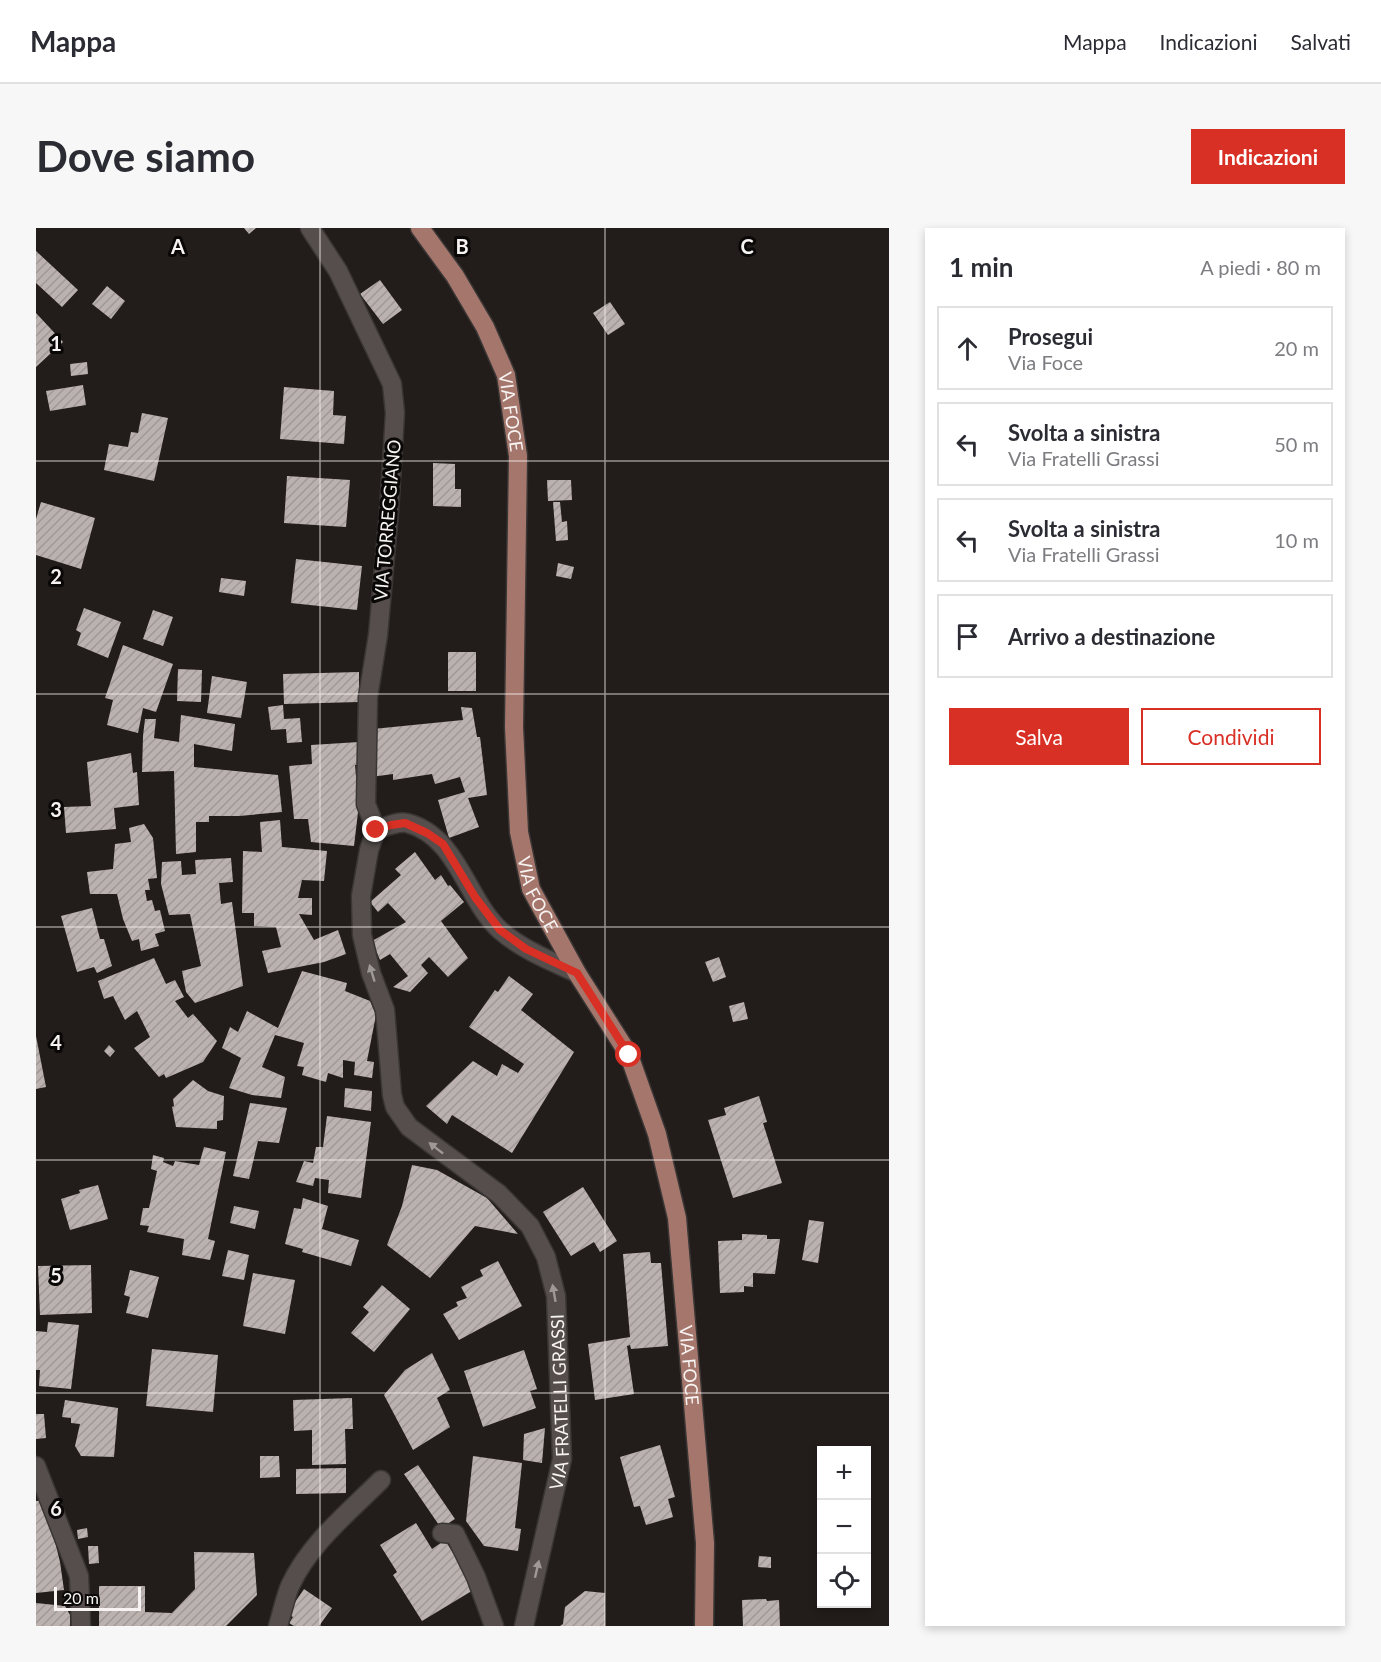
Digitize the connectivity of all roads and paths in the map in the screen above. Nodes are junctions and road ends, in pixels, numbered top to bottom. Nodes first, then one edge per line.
1 (309, 228) edge
2 (420, 228) edge
3 (376, 830) junction
4 (577, 973) junction
5 (36, 1466) edge
6 (381, 1480) dead end
7 (442, 1533) dead end
8 (81, 1626) edge
9 (278, 1626) edge
10 (494, 1626) edge
11 (524, 1626) edge
12 (704, 1626) edge

1 - 3 street, VIA TORREGGIANO
2 - 4 main road, VIA FOCE
3 - 4 street
11 -> 3 street, VIA FRATELLI GRASSI
4 - 12 main road, VIA FOCE
5 - 8 street
6 - 9 street
7 - 10 street

